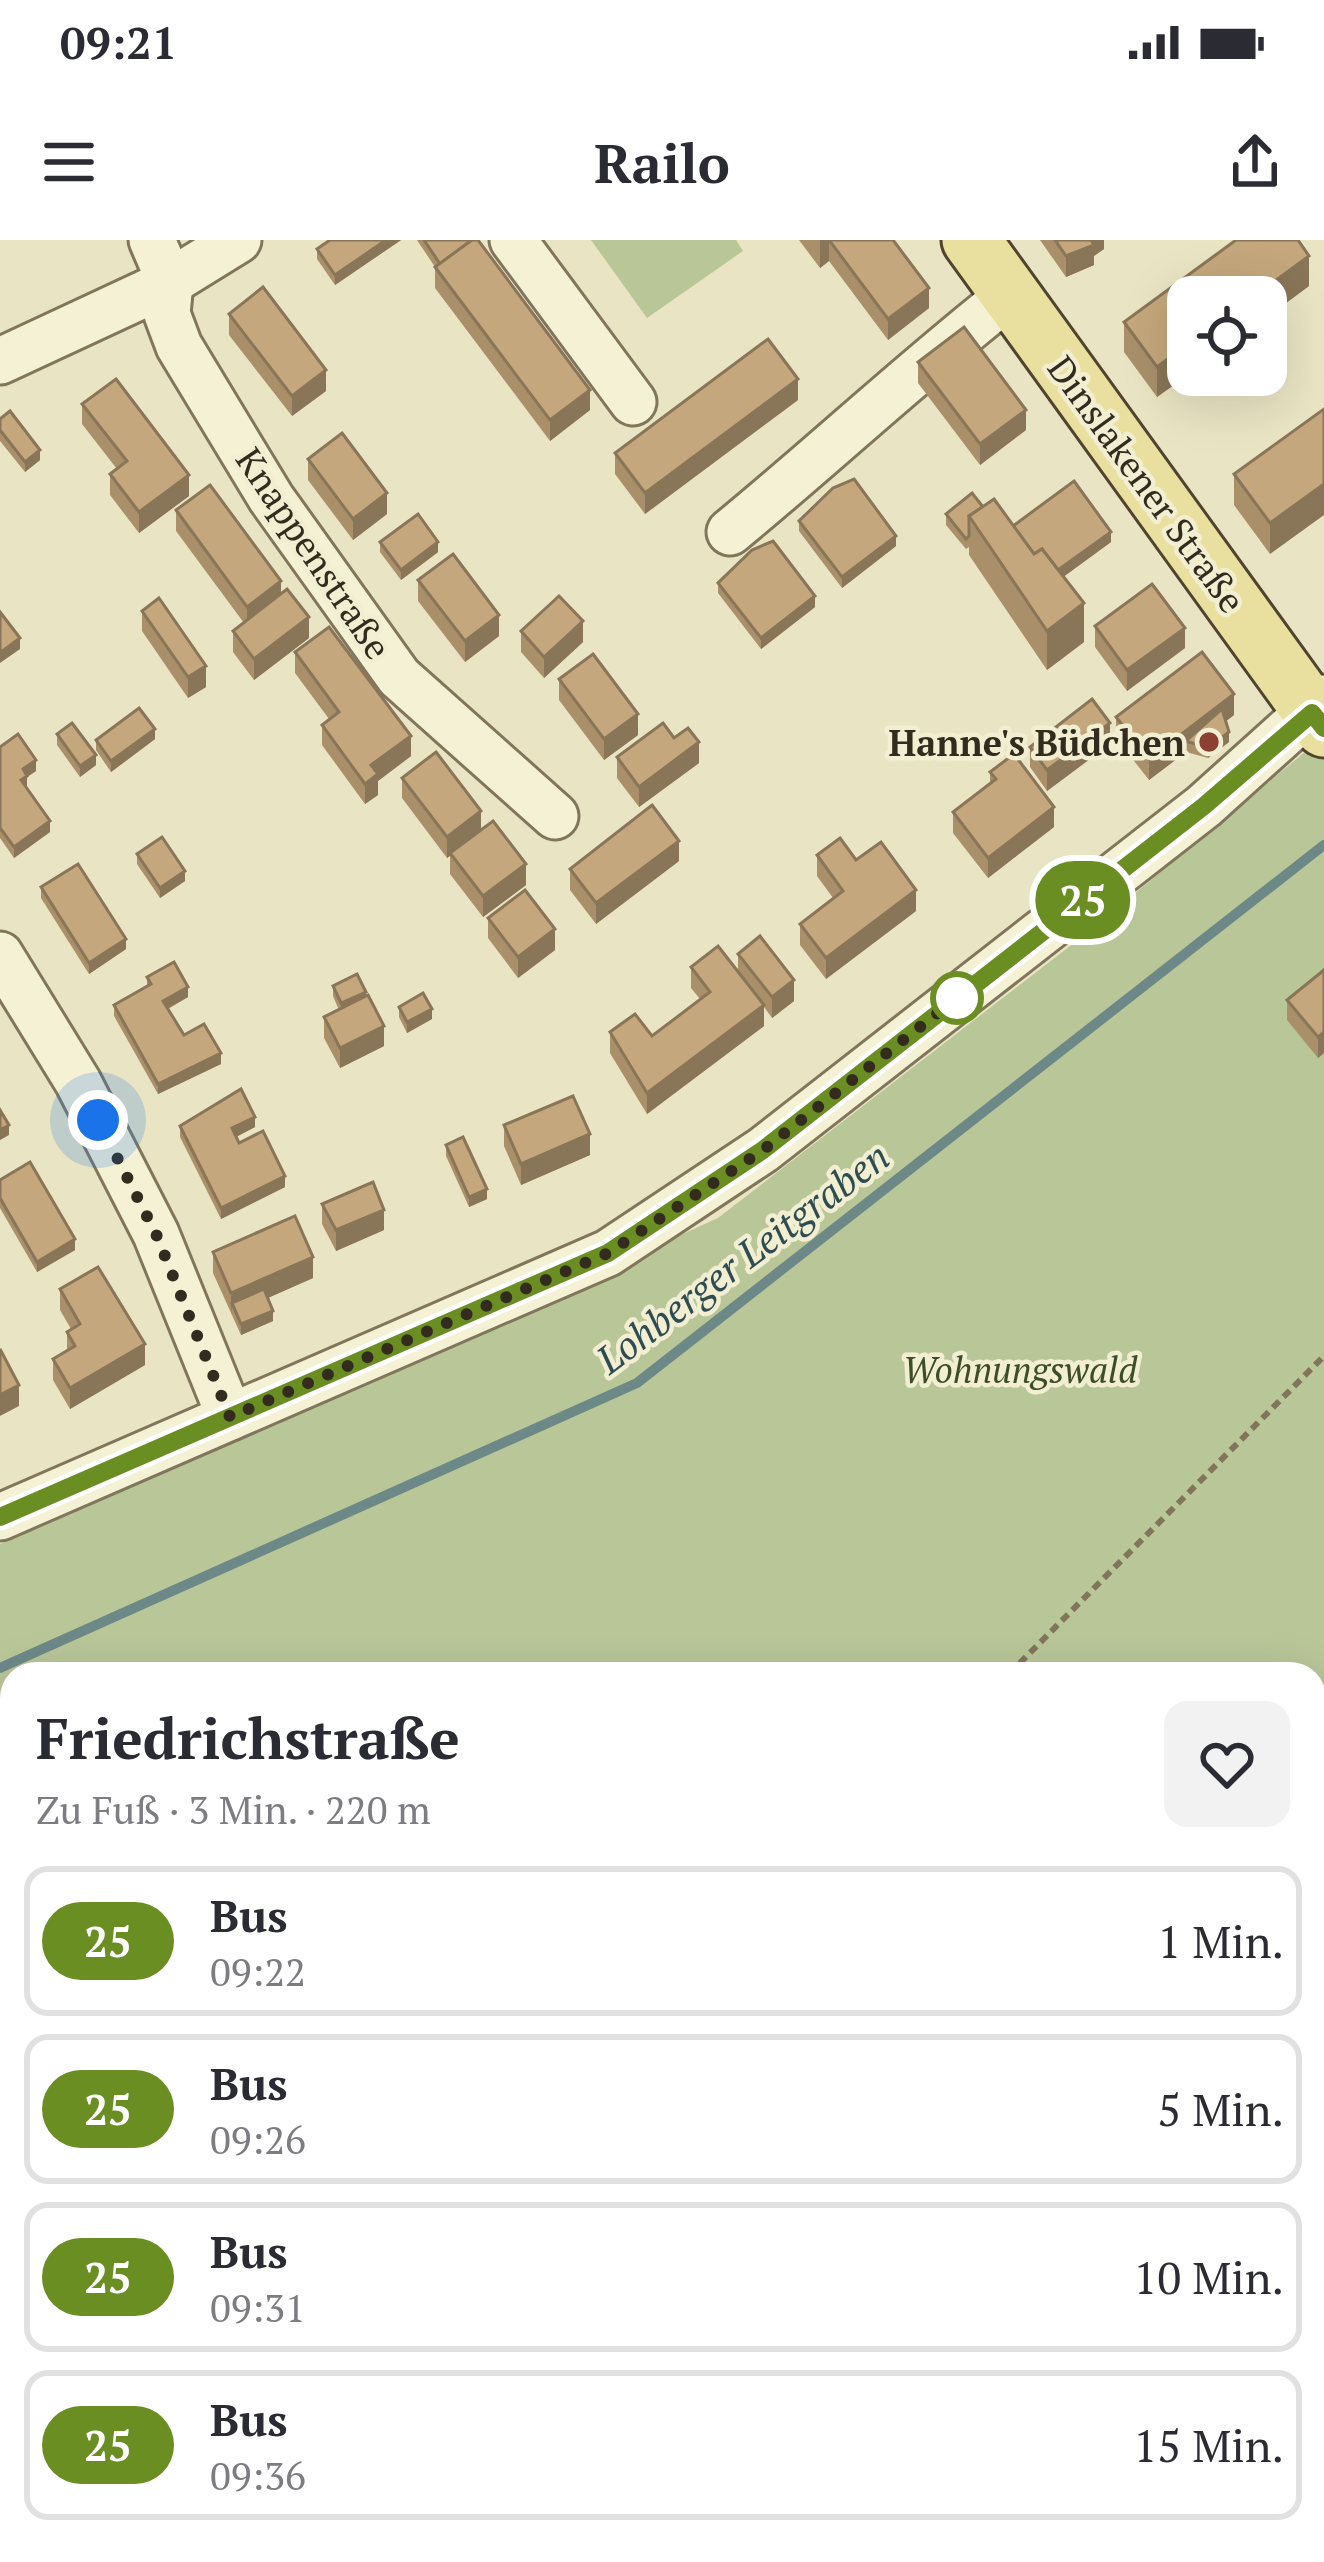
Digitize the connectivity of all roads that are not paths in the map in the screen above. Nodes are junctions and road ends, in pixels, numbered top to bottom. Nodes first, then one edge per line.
1 (152, 240) edge
2 (238, 240) edge
3 (513, 240) edge
4 (970, 240) edge
5 (170, 282) junction
6 (1011, 294) junction
7 (0, 361) edge
8 (633, 402) dead end
9 (730, 532) dead end
10 (1320, 713) edge
11 (555, 817) dead end
12 (0, 956) edge
13 (230, 1417) junction
14 (0, 1517) edge

1 - 5 street, Knappenstraße
2 - 5 street
3 - 8 street
4 - 6 main road, Dinslakener Straße
5 - 7 street
5 - 11 street, Knappenstraße
6 - 9 street
6 - 10 main road, Dinslakener Straße
10 - 13 street
12 - 13 street
13 - 14 street

